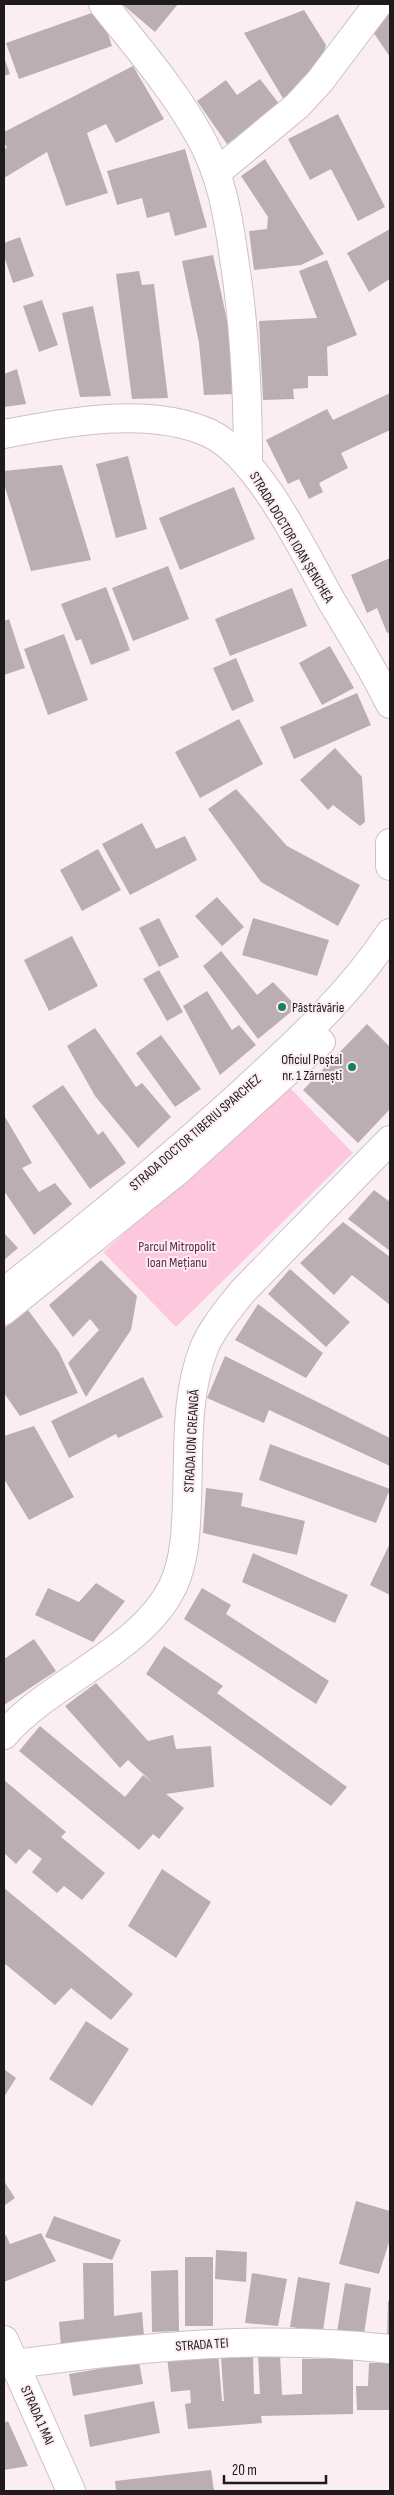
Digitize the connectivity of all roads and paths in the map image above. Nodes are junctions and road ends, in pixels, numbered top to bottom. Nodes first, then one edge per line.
1 (103, 4) edge
2 (378, 4) edge
3 (217, 172) junction
4 (4, 434) edge
5 (248, 465) junction
6 (383, 676) edge
7 (390, 704) edge
8 (390, 843) edge
9 (390, 866) edge
10 (390, 933) edge
11 (310, 1029) junction
12 (390, 1140) edge
13 (4, 1292) edge
14 (4, 1313) edge
15 (4, 1734) edge
16 (4, 2340) edge
17 (390, 2349) edge
18 (15, 2364) junction
19 (71, 2491) edge

1 - 3 street
2 - 3 street
3 - 5 street
4 - 5 street, STRADA DOCTOR IOAN ȘENCHEA
5 - 6 street, STRADA DOCTOR IOAN ȘENCHEA
6 - 7 street, STRADA DOCTOR IOAN ȘENCHEA
8 - 9 street
10 - 11 street, STRADA DOCTOR TIBERIU SPARCHEZ
11 - 13 street, STRADA DOCTOR TIBERIU SPARCHEZ
11 - 14 street
12 - 15 street, STRADA ION CREANGĂ
16 - 18 street, STRADA 1 MAI
17 - 18 street, STRADA TEI
18 - 19 street, STRADA 1 MAI

